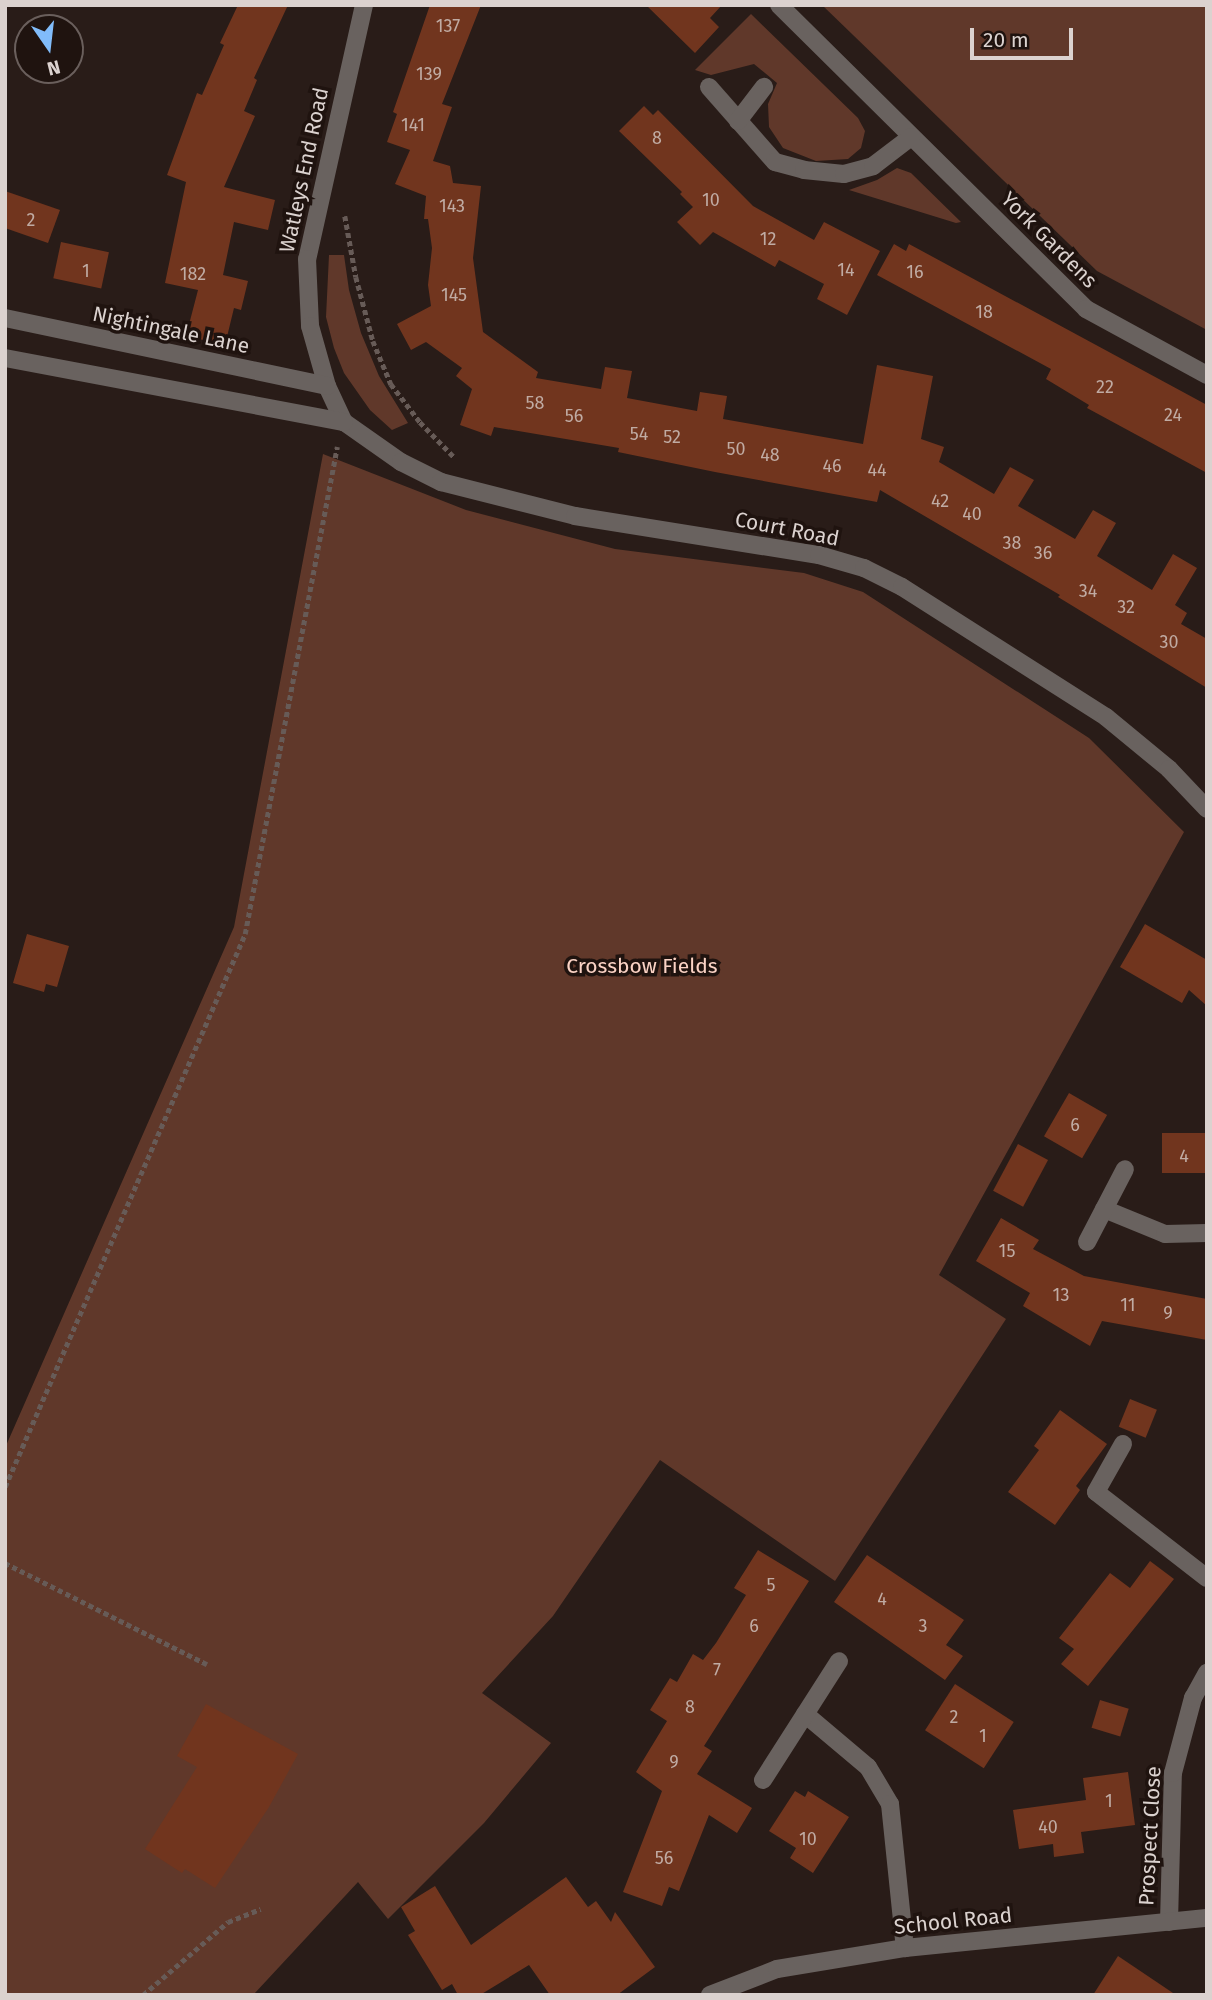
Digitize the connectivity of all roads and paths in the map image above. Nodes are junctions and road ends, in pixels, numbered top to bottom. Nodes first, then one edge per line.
1 (364, 5) edge
2 (779, 5) edge
3 (764, 87) dead end
4 (709, 88) dead end
5 (738, 121) junction
6 (911, 137) junction
7 (344, 211) dead end
8 (5, 318) edge
9 (5, 358) edge
10 (1207, 375) edge
11 (327, 386) junction
12 (344, 422) junction
13 (458, 462) dead end
14 (1207, 809) edge
15 (1125, 1169) dead end
16 (1104, 1209) junction
17 (1207, 1233) edge
18 (1087, 1242) dead end
19 (1124, 1444) dead end
20 (5, 1487) edge
21 (5, 1563) edge
22 (1207, 1578) edge
23 (839, 1661) dead end
24 (207, 1664) dead end
25 (1207, 1673) edge
26 (805, 1714) junction
27 (763, 1780) dead end
28 (261, 1909) dead end
29 (1207, 1918) edge
30 (1169, 1922) junction
31 (905, 1948) junction
32 (143, 1995) edge
33 (710, 1995) edge

1 - 11 street, Watleys End Road
2 - 6 street, York Gardens
3 - 5 street
4 - 5 street
5 - 6 street
6 - 10 street, York Gardens
7 - 13 path
8 - 11 street, Nightingale Lane
9 - 12 street
11 - 12 street, Court Road
12 - 14 street, Court Road
12 - 20 path
15 - 16 street
16 - 17 street
16 - 18 street
19 - 22 street
21 - 24 path
23 - 26 street
25 - 30 street, Prospect Close
26 - 27 street
26 - 31 street
28 - 32 path
29 - 30 street, School Road
30 - 31 street, School Road
31 - 33 street, School Road

